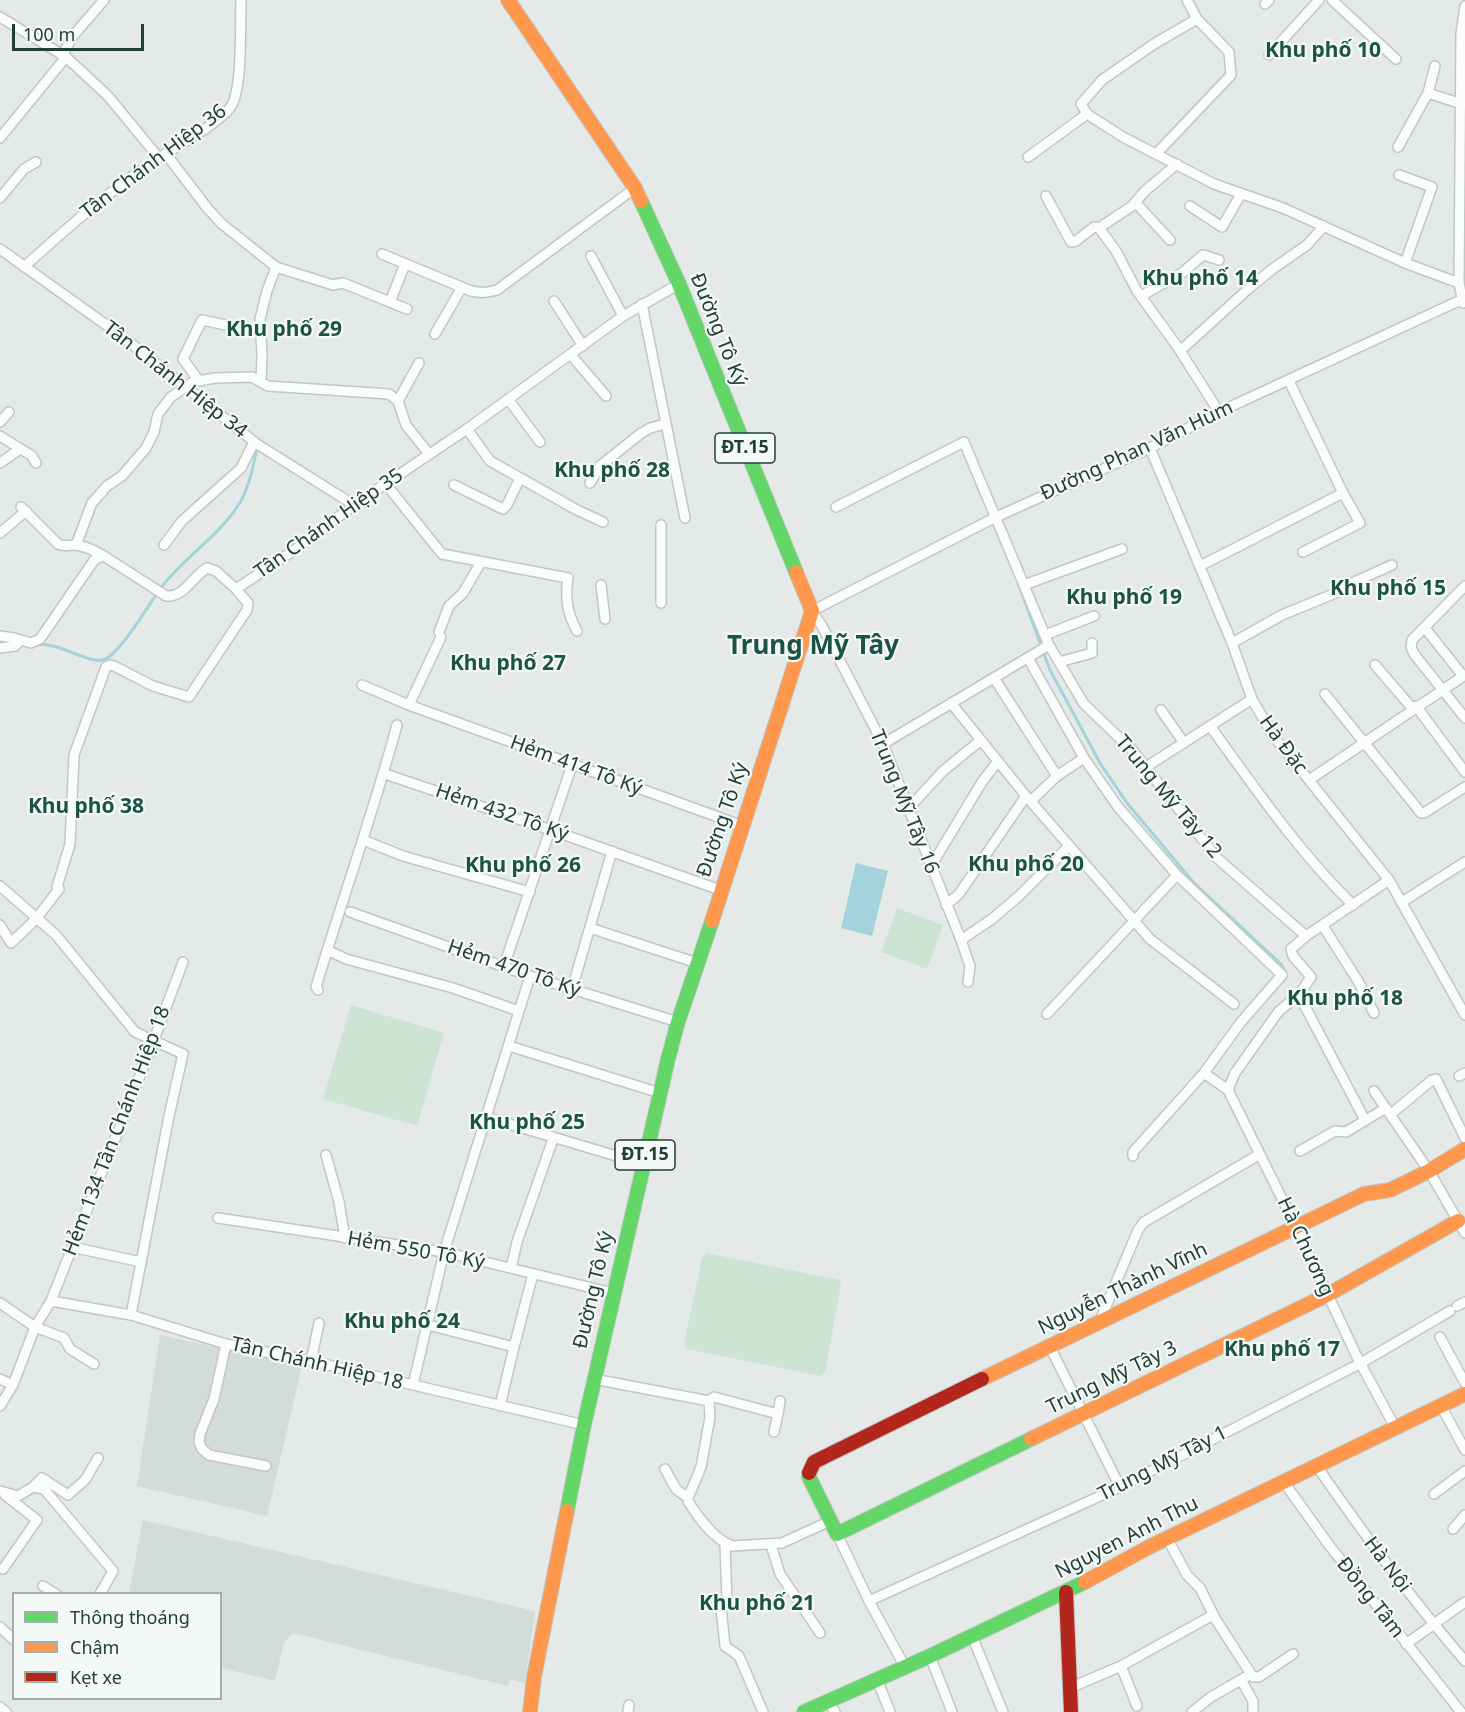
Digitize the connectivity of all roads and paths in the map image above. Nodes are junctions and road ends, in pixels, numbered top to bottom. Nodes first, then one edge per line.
1 (104, 0) edge
2 (241, 0) edge
3 (508, 0) edge
4 (1187, 0) edge
5 (1319, 0) edge
6 (1332, 0) edge
7 (1465, 6) edge
8 (0, 17) edge
9 (1197, 19) junction
10 (64, 56) junction
11 (1269, 56) dead end
12 (1396, 59) dead end
13 (1435, 66) dead end
14 (1428, 93) junction
15 (1462, 104) junction
16 (1087, 114) junction
17 (0, 138) edge
18 (1398, 147) dead end
19 (1157, 153) junction
20 (163, 156) junction
21 (1028, 157) dead end
22 (36, 162) dead end
23 (1177, 164) junction
24 (1400, 175) dead end
25 (634, 188) junction
26 (1240, 194) junction
27 (1046, 196) dead end
28 (0, 198) edge
29 (1135, 202) junction
30 (1190, 206) dead end
31 (1324, 226) junction
32 (1099, 228) junction
33 (1170, 240) dead end
34 (0, 249) edge
35 (382, 254) dead end
36 (591, 256) dead end
37 (1219, 260) dead end
38 (1405, 263) junction
39 (405, 264) junction
40 (24, 267) junction
41 (276, 267) junction
42 (1459, 283) junction
43 (679, 284) junction
44 (462, 287) junction
45 (1141, 296) junction
46 (554, 301) dead end
47 (1464, 301) edge
48 (390, 302) junction
49 (642, 304) junction
50 (407, 309) dead end
51 (623, 316) junction
52 (226, 325) dead end
53 (435, 334) dead end
54 (583, 346) junction
55 (1180, 351) junction
56 (571, 354) junction
57 (419, 363) dead end
58 (199, 381) junction
59 (1289, 381) junction
60 (261, 382) junction
61 (183, 387) junction
62 (606, 396) dead end
63 (508, 399) junction
64 (398, 401) junction
65 (9, 412) dead end
66 (1220, 412) junction
67 (0, 422) edge
68 (665, 424) junction
69 (467, 429) junction
70 (0, 436) edge
71 (254, 442) junction
72 (540, 442) dead end
73 (1150, 448) junction
74 (20, 449) junction
75 (429, 454) junction
76 (36, 463) dead end
77 (0, 464) edge
78 (520, 478) junction
79 (385, 483) junction
80 (590, 483) dead end
81 (454, 485) dead end
82 (1344, 493) junction
83 (354, 505) junction
84 (836, 507) dead end
85 (996, 517) junction
86 (685, 518) dead end
87 (603, 522) dead end
88 (661, 525) dead end
89 (0, 533) edge
90 (76, 545) junction
91 (164, 545) dead end
92 (1122, 549) dead end
93 (1304, 552) dead end
94 (104, 556) junction
95 (481, 562) junction
96 (1392, 565) dead end
97 (1200, 566) junction
98 (600, 585) dead end
99 (1024, 585) junction
100 (1465, 586) edge
101 (236, 589) junction
102 (661, 603) dead end
103 (812, 611) junction
104 (1094, 616) dead end
105 (605, 619) dead end
106 (1425, 627) junction
107 (577, 631) dead end
108 (1045, 635) junction
109 (0, 636) edge
110 (1232, 643) junction
111 (18, 644) junction
112 (1092, 644) dead end
113 (0, 648) edge
114 (1044, 648) junction
115 (1028, 658) junction
116 (1059, 662) junction
117 (1375, 665) dead end
118 (1464, 675) edge
119 (994, 678) junction
120 (362, 685) dead end
121 (1443, 690) junction
122 (1325, 694) dead end
123 (1252, 699) junction
124 (951, 703) junction
125 (409, 705) junction
126 (1415, 708) junction
127 (1161, 710) dead end
128 (1465, 718) edge
129 (397, 725) dead end
130 (1210, 726) junction
131 (981, 740) junction
132 (1364, 742) junction
133 (1184, 743) junction
134 (883, 744) junction
135 (1084, 758) junction
136 (998, 761) junction
137 (572, 765) junction
138 (1146, 767) junction
139 (1465, 772) edge
140 (384, 774) junction
141 (1057, 776) junction
142 (1309, 780) junction
143 (1465, 787) edge
144 (1029, 798) junction
145 (908, 809) junction
146 (743, 826) junction
147 (551, 830) junction
148 (363, 840) junction
149 (1069, 846) junction
150 (612, 851) junction
151 (1465, 862) edge
152 (930, 866) junction
153 (1177, 875) junction
154 (1389, 880) junction
155 (0, 886) edge
156 (720, 890) junction
157 (530, 892) junction
158 (1402, 902) junction
159 (946, 905) junction
160 (1353, 905) junction
161 (351, 912) dead end
162 (36, 919) junction
163 (1134, 921) junction
164 (0, 925) edge
165 (1323, 926) junction
166 (590, 928) junction
167 (1306, 936) junction
168 (961, 940) junction
169 (327, 950) junction
170 (183, 962) dead end
171 (697, 963) junction
172 (504, 966) junction
173 (530, 976) junction
174 (968, 982) dead end
175 (572, 989) junction
176 (318, 990) dead end
177 (1299, 995) junction
178 (1234, 1004) dead end
179 (519, 1011) junction
180 (1374, 1013) dead end
181 (1047, 1014) dead end
182 (1465, 1015) edge
183 (678, 1022) junction
184 (153, 1042) junction
185 (509, 1046) junction
186 (1204, 1073) junction
187 (1228, 1090) junction
188 (1374, 1090) dead end
189 (660, 1094) junction
190 (1389, 1111) junction
191 (486, 1117) junction
192 (1365, 1120) junction
193 (1465, 1138) edge
194 (553, 1139) junction
195 (1465, 1149) edge
196 (1300, 1151) dead end
197 (1260, 1154) junction
198 (326, 1155) dead end
199 (1133, 1156) dead end
200 (643, 1164) junction
201 (1429, 1171) junction
202 (218, 1218) dead end
203 (1296, 1227) junction
204 (1461, 1227) edge
205 (345, 1238) junction
206 (72, 1247) junction
207 (444, 1252) junction
208 (141, 1262) junction
209 (511, 1268) junction
210 (533, 1274) junction
211 (613, 1293) junction
212 (1327, 1295) junction
213 (51, 1300) junction
214 (0, 1303) edge
215 (1457, 1306) edge
216 (131, 1316) junction
217 (1100, 1321) junction
218 (319, 1323) dead end
219 (428, 1324) junction
220 (35, 1327) junction
221 (1440, 1337) dead end
222 (226, 1344) junction
223 (514, 1347) junction
224 (1050, 1347) junction
225 (311, 1361) junction
226 (1361, 1363) junction
227 (94, 1364) dead end
228 (0, 1379) edge
229 (594, 1379) junction
230 (1465, 1383) edge
231 (13, 1385) junction
232 (413, 1385) junction
233 (1465, 1394) edge
234 (709, 1401) junction
235 (780, 1401) dead end
236 (0, 1406) edge
237 (500, 1406) junction
238 (1441, 1406) junction
239 (1084, 1413) junction
240 (778, 1414) junction
241 (584, 1425) junction
242 (1396, 1429) junction
243 (774, 1432) dead end
244 (1465, 1450) edge
245 (98, 1458) dead end
246 (266, 1466) dead end
247 (1316, 1466) junction
248 (665, 1469) dead end
249 (1465, 1471) edge
250 (1284, 1481) junction
251 (33, 1487) junction
252 (1120, 1487) junction
253 (2, 1492) edge
254 (1434, 1494) dead end
255 (688, 1498) junction
256 (1465, 1515) edge
257 (830, 1521) junction
258 (1453, 1529) dead end
259 (837, 1534) junction
260 (1167, 1538) junction
261 (725, 1544) junction
262 (771, 1545) junction
263 (3, 1569) dead end
264 (43, 1586) dead end
265 (54, 1592) edge
266 (101, 1592) edge
267 (1066, 1592) junction
268 (869, 1601) junction
269 (1465, 1602) edge
270 (1213, 1615) junction
271 (1433, 1624) junction
272 (0, 1627) edge
273 (820, 1633) dead end
274 (972, 1636) junction
275 (12, 1638) edge
276 (1406, 1644) junction
277 (1293, 1654) dead end
278 (930, 1656) junction
279 (1465, 1661) edge
280 (1121, 1666) junction
281 (905, 1667) junction
282 (1251, 1674) junction
283 (877, 1679) junction
284 (1241, 1680) junction
285 (1070, 1688) junction
286 (832, 1706) edge
287 (1137, 1706) dead end
288 (0, 1707) edge
289 (1196, 1711) edge
290 (6, 1712) edge
291 (530, 1712) edge
292 (763, 1712) edge
293 (804, 1712) edge
294 (890, 1712) edge
295 (952, 1712) edge
296 (1003, 1712) edge
297 (1071, 1712) edge
298 (1253, 1712) edge
299 (1461, 1712) edge

1 - 10 street
2 - 20 street, Tân Chánh Hiệp 36
3 - 25 main road, Đường Tô Ký / ĐT.15
4 - 9 street
5 - 11 street
6 - 12 street
7 - 15 street
8 - 10 street
9 - 16 street
9 - 19 street
10 - 17 street
10 - 20 street
13 - 14 street
14 - 15 street
14 - 18 street
15 - 42 street
16 - 19 street
16 - 21 street
19 - 23 street
20 - 40 street, Tân Chánh Hiệp 36
20 - 41 street
22 - 28 street
23 - 26 street
23 - 29 street
24 - 38 street
25 - 43 main road, Đường Tô Ký / ĐT.15
25 - 44 street
26 - 30 street
26 - 31 street
27 - 32 street
29 - 32 street
29 - 33 street
31 - 38 street
31 - 55 street
32 - 45 street
34 - 40 street, Tân Chánh Hiệp 34
35 - 39 street
36 - 51 street
37 - 45 street
38 - 42 street
39 - 44 street
39 - 48 street
40 - 61 street, Tân Chánh Hiệp 34
41 - 48 street
41 - 60 street
42 - 47 street
43 - 49 street, Tân Chánh Hiệp 35
43 - 103 main road, Đường Tô Ký / ĐT.15
44 - 53 street
45 - 55 street
46 - 54 street
47 - 59 street, Đường Phan Văn Hùm
48 - 50 street
49 - 51 street, Tân Chánh Hiệp 35
49 - 68 street
51 - 54 street, Tân Chánh Hiệp 35
52 - 58 street
54 - 56 street, Tân Chánh Hiệp 35
55 - 66 street
56 - 62 street
56 - 63 street, Tân Chánh Hiệp 35
57 - 64 street
58 - 60 street
58 - 61 street
59 - 66 street, Đường Phan Văn Hùm
59 - 82 street
60 - 64 street
61 - 71 street, Tân Chánh Hiệp 34
61 - 90 street
63 - 69 street, Tân Chánh Hiệp 35
63 - 72 street
64 - 75 street
65 - 67 street
66 - 73 street, Đường Phan Văn Hùm
68 - 80 street
68 - 86 street
69 - 75 street, Tân Chánh Hiệp 35
69 - 78 street
70 - 74 street
71 - 83 street, Tân Chánh Hiệp 34
71 - 91 street
73 - 85 street, Đường Phan Văn Hùm
73 - 97 street, Hà Đặc
74 - 76 street
74 - 77 street
75 - 79 street, Tân Chánh Hiệp 35
78 - 81 street
78 - 87 street
79 - 83 street, Tân Chánh Hiệp 35
79 - 95 street
82 - 93 street
82 - 97 street
83 - 101 street, Tân Chánh Hiệp 35
84 - 85 street, Trung Mỹ Tây 12
85 - 99 street, Trung Mỹ Tây 12
85 - 103 street, Đường Phan Văn Hùm
88 - 102 street
89 - 90 street, Tân Chánh Hiệp 35
90 - 94 street, Tân Chánh Hiệp 35
92 - 99 street
94 - 101 street, Tân Chánh Hiệp 35
94 - 111 street
95 - 107 street
95 - 125 street
96 - 110 street
97 - 110 street, Hà Đặc
98 - 105 street
99 - 108 street, Trung Mỹ Tây 12
100 - 106 street
101 - 162 street
103 - 134 street, Trung Mỹ Tây 16
103 - 146 main road, Đường Tô Ký / ĐT.15
104 - 108 street
106 - 118 street
106 - 121 street
108 - 114 street, Trung Mỹ Tây 12
109 - 111 street
110 - 123 street, Hà Đặc
111 - 113 street
112 - 116 street
114 - 115 street
114 - 116 street, Trung Mỹ Tây 12
115 - 119 street
115 - 135 street
116 - 138 street, Trung Mỹ Tây 12
117 - 126 street
118 - 121 street
119 - 124 street
119 - 141 street
120 - 125 street, Hẻm 414 Tô Ký
121 - 126 street
121 - 128 street
122 - 132 street
123 - 130 street
123 - 142 street, Hà Đặc
124 - 131 street
124 - 134 street
125 - 137 street, Hẻm 414 Tô Ký
126 - 132 street
126 - 139 street
127 - 133 street
129 - 140 street
130 - 133 street
130 - 160 street
131 - 136 street
131 - 145 street
132 - 142 street
132 - 143 street
133 - 138 street
134 - 145 street, Trung Mỹ Tây 16
135 - 141 street
135 - 153 street
136 - 144 street
136 - 152 street
137 - 146 street, Hẻm 414 Tô Ký
137 - 147 street
138 - 167 street, Trung Mỹ Tây 12
140 - 147 street, Hẻm 432 Tô Ký
140 - 148 street
141 - 144 street
142 - 154 street, Hà Đặc
144 - 149 street
144 - 159 street
145 - 152 street, Trung Mỹ Tây 16
146 - 156 main road, Đường Tô Ký / ĐT.15
147 - 150 street, Hẻm 432 Tô Ký
147 - 157 street
148 - 157 street
148 - 169 street
149 - 163 street
149 - 168 street
150 - 156 street, Hẻm 432 Tô Ký
150 - 166 street
151 - 158 street
152 - 159 street, Trung Mỹ Tây 16
153 - 163 street
153 - 186 street
154 - 158 street, Hà Đặc
154 - 160 street
155 - 162 street
156 - 171 main road, Đường Tô Ký / ĐT.15
157 - 172 street
158 - 182 street, Hà Đặc
159 - 168 street, Trung Mỹ Tây 16
160 - 165 street
161 - 172 street, Hẻm 470 Tô Ký
162 - 164 street
162 - 184 street
163 - 178 street
163 - 181 street
165 - 167 street
165 - 180 street
166 - 171 street
166 - 175 street
167 - 177 street
168 - 174 street, Trung Mỹ Tây 16
169 - 176 street
169 - 179 street
170 - 184 street, Hẻm 134 Tân Chánh Hiệp 18
171 - 183 main road, Đường Tô Ký / ĐT.15
172 - 173 street, Hẻm 470 Tô Ký
173 - 175 street, Hẻm 470 Tô Ký
173 - 179 street
175 - 183 street, Hẻm 470 Tô Ký
177 - 187 street
177 - 192 street
179 - 185 street
183 - 189 main road, Đường Tô Ký / ĐT.15
184 - 206 street, Hẻm 134 Tân Chánh Hiệp 18
184 - 208 street
185 - 189 street
185 - 191 street
186 - 187 street, Hà Chương
186 - 199 street
187 - 197 street, Hà Chương
188 - 190 street
189 - 200 main road, Đường Tô Ký / ĐT.15
190 - 192 street
190 - 193 street
190 - 201 street
191 - 194 street
191 - 207 street
192 - 196 street
194 - 200 street
194 - 209 street
195 - 201 main road, Nguyễn Thành Vĩnh
197 - 203 street, Hà Chương
197 - 217 street
198 - 205 street
200 - 211 main road, Đường Tô Ký / ĐT.15
201 - 203 main road, Nguyễn Thành Vĩnh
201 - 204 street
202 - 205 street, Hẻm 550 Tô Ký
203 - 212 street, Hà Chương
203 - 217 main road, Nguyễn Thành Vĩnh
204 - 212 main road, Trung Mỹ Tây 3
205 - 207 street, Hẻm 550 Tô Ký
206 - 208 street
206 - 213 street, Hẻm 134 Tân Chánh Hiệp 18
207 - 209 street, Hẻm 550 Tô Ký
207 - 219 street
208 - 216 street
209 - 210 street, Hẻm 550 Tô Ký
210 - 211 street, Hẻm 550 Tô Ký
210 - 223 street
211 - 229 main road, Đường Tô Ký / ĐT.15
212 - 226 street, Hà Chương
212 - 239 main road, Trung Mỹ Tây 3
213 - 216 street, Tân Chánh Hiệp 18
213 - 220 street, Hẻm 134 Tân Chánh Hiệp 18
214 - 220 street
215 - 226 street, Trung Mỹ Tây 1
216 - 222 street, Tân Chánh Hiệp 18
217 - 224 main road, Nguyễn Thành Vĩnh
218 - 225 street
219 - 223 street
219 - 232 street
220 - 227 street
220 - 231 street, Hẻm 134 Tân Chánh Hiệp 18
221 - 230 street
222 - 225 street, Tân Chánh Hiệp 18
222 - 246 street
223 - 237 street
224 - 239 street
224 - 257 main road, Nguyễn Thành Vĩnh
225 - 232 street, Tân Chánh Hiệp 18
226 - 242 street, Hà Chương
226 - 252 street, Trung Mỹ Tây 1
228 - 231 street
229 - 234 street
229 - 241 main road, Đường Tô Ký / ĐT.15
231 - 236 street, Hẻm 134 Tân Chánh Hiệp 18
232 - 237 street, Tân Chánh Hiệp 18
233 - 238 main road, Nguyen Anh Thu
234 - 240 street
234 - 255 street
235 - 240 street
237 - 241 street, Tân Chánh Hiệp 18
238 - 242 main road, Nguyen Anh Thu
238 - 244 street
239 - 252 street
239 - 259 main road, Trung Mỹ Tây 3
240 - 243 street
241 - 291 main road, Đường Tô Ký / ĐT.15
242 - 247 main road, Nguyen Anh Thu
245 - 251 street
247 - 250 main road, Nguyen Anh Thu
247 - 271 street, Hà Nội
248 - 255 street
249 - 254 street
250 - 260 main road, Nguyen Anh Thu
250 - 276 street, Đồng Tâm
251 - 253 street
251 - 266 street
252 - 268 street, Trung Mỹ Tây 1
253 - 263 street
255 - 261 street
256 - 258 street
257 - 259 main road
257 - 262 street
259 - 268 street
260 - 267 main road, Nguyen Anh Thu
260 - 270 street
261 - 262 street
261 - 292 street
262 - 273 street
264 - 265 street
267 - 274 main road, Nguyen Anh Thu
267 - 285 main road
268 - 281 street
269 - 271 street
270 - 280 street
270 - 282 street
271 - 276 street
271 - 279 street, Hà Nội
272 - 275 street
274 - 278 main road, Nguyen Anh Thu
274 - 296 street
276 - 299 street, Đồng Tâm
277 - 282 street
278 - 281 main road, Nguyen Anh Thu
278 - 295 street
280 - 285 street
280 - 287 street
281 - 283 main road, Nguyen Anh Thu
282 - 284 street
283 - 286 main road, Nguyen Anh Thu
283 - 294 street
284 - 289 street
284 - 298 street
285 - 297 main road
286 - 293 main road, Nguyen Anh Thu
288 - 290 street

